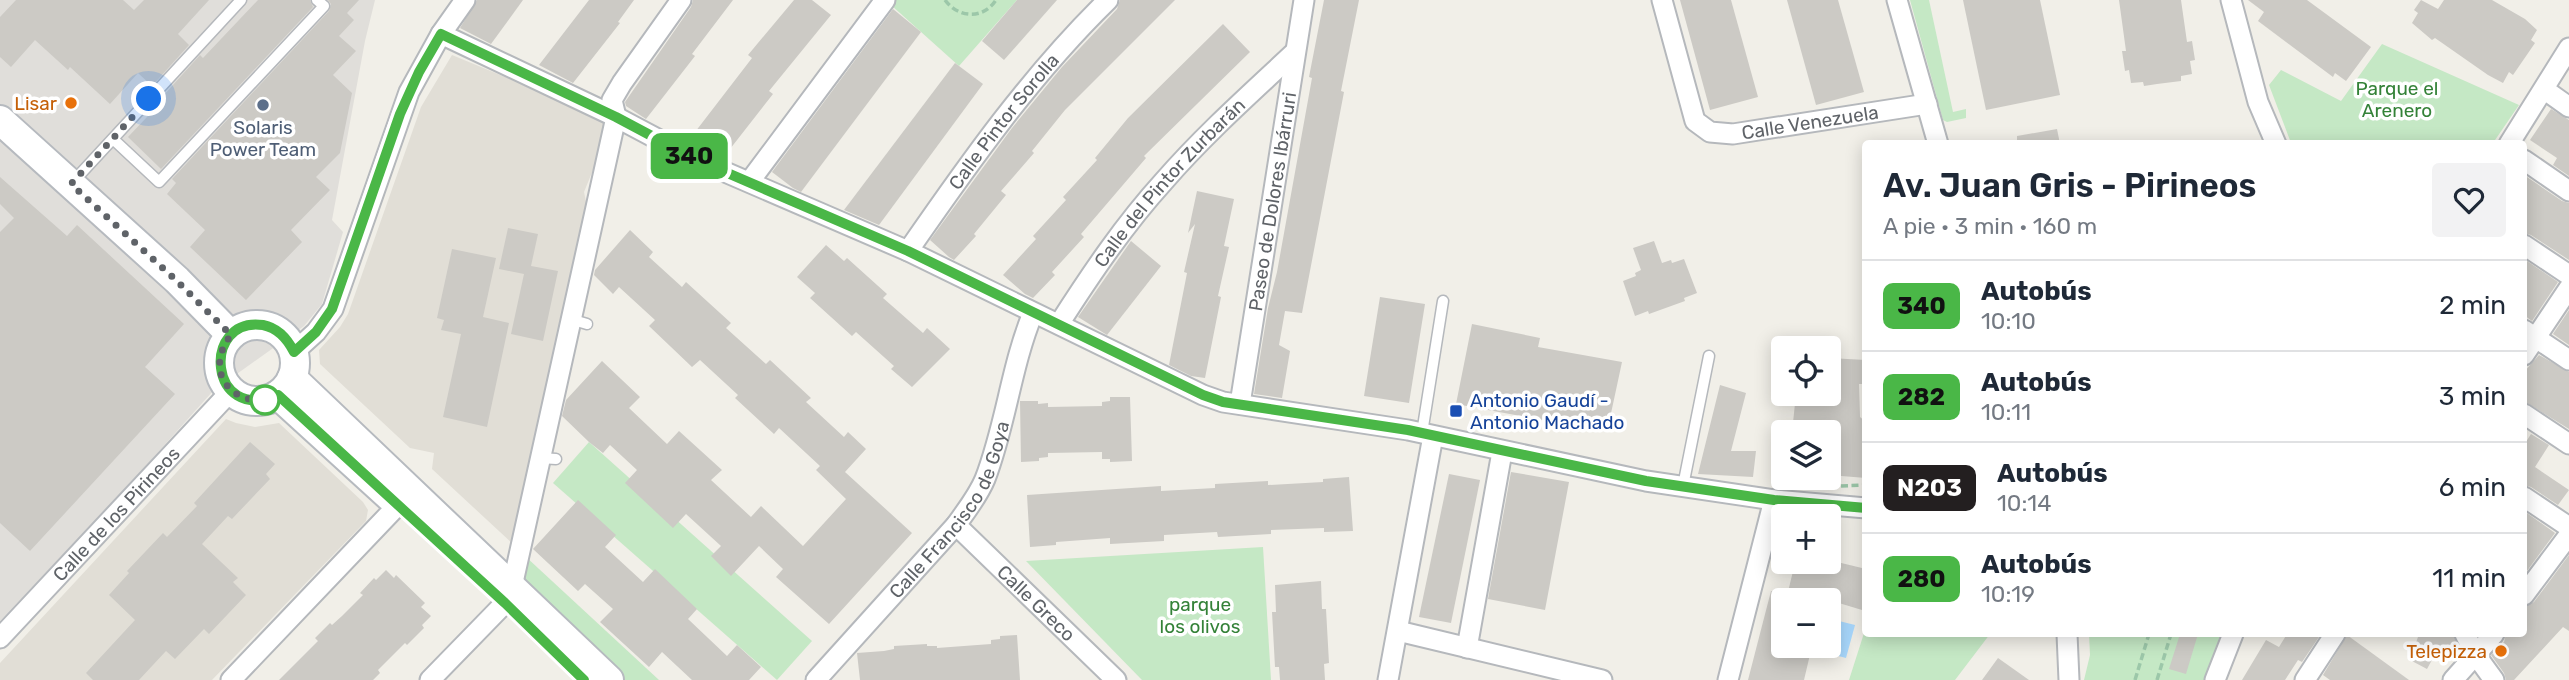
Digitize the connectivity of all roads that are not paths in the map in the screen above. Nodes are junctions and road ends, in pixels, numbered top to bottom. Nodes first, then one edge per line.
1 (241, 0) edge
2 (317, 0) edge
3 (465, 0) edge
4 (681, 0) edge
5 (885, 0) edge
6 (1108, 0) edge
7 (1304, 0) edge
8 (1662, 0) edge
9 (1897, 0) edge
10 (2231, 0) edge
11 (441, 34) junction
12 (2569, 48) edge
13 (1295, 52) junction
14 (2544, 90) junction
15 (1927, 104) junction
16 (2569, 107) edge
17 (616, 117) junction
18 (0, 120) edge
19 (113, 139) junction
20 (1937, 140) edge
21 (2274, 140) edge
22 (2512, 140) edge
23 (2527, 162) edge
24 (750, 181) junction
25 (71, 184) junction
26 (2569, 191) edge
27 (2527, 247) edge
28 (908, 251) junction
29 (2569, 275) edge
30 (2569, 288) edge
31 (1443, 300) dead end
32 (1033, 313) junction
33 (1059, 324) junction
34 (2529, 334) edge
35 (231, 335) junction
36 (1709, 356) dead end
37 (2569, 360) edge
38 (288, 375) junction
39 (231, 391) junction
40 (1240, 404) junction
41 (2527, 416) edge
42 (1428, 434) junction
43 (2569, 444) edge
44 (1502, 452) junction
45 (1683, 486) junction
46 (2527, 499) edge
47 (1774, 500) junction
48 (398, 505) junction
49 (1862, 508) edge
50 (956, 525) junction
51 (2569, 527) edge
52 (2569, 535) edge
53 (2527, 590) edge
54 (508, 595) junction
55 (1398, 631) junction
56 (2067, 637) edge
57 (2232, 637) edge
58 (2333, 637) edge
59 (2466, 637) edge
60 (2491, 637) edge
61 (0, 638) edge
62 (1467, 648) junction
63 (2475, 654) junction
64 (231, 680) edge
65 (430, 680) edge
66 (584, 680) edge
67 (609, 680) edge
68 (816, 680) edge
69 (1116, 680) edge
70 (1388, 680) edge
71 (1602, 680) edge
72 (1728, 680) edge
73 (2070, 680) edge
74 (2215, 680) edge
75 (2305, 680) edge
76 (2453, 680) edge
77 (2494, 680) edge

1 - 19 lane
2 - 19 lane
3 - 11 street
4 - 17 street
5 - 24 street
6 - 28 street, Calle Pintor Sorolla
7 - 13 street, Paseo de Dolores Ibárruri
8 - 15 street, Calle Venezuela
9 - 15 street
10 - 21 street
11 - 17 street
11 - 38 street
12 - 14 street
13 - 33 street, Calle del Pintor Zurbarán
13 - 40 street, Paseo de Dolores Ibárruri
14 - 16 street
14 - 22 street
15 - 20 street
17 - 24 street
17 - 54 street
18 - 25 street
19 - 25 lane
23 - 26 street
24 - 28 street
25 - 35 street
27 - 29 street
28 - 32 street
30 - 34 street
31 - 42 lane
32 - 33 street
32 - 50 street, Calle Francisco de Goya
33 - 40 street
34 - 37 street
35 - 38 street
35 - 39 street
36 - 45 lane
38 - 39 street
38 - 48 street
38 - 54 street
39 - 61 street, Calle de los Pirineos
40 - 42 street
41 - 43 street
42 - 44 street
42 - 55 street
44 - 45 street
44 - 62 street
45 - 47 street
46 - 51 street
47 - 49 street
47 - 72 street
48 - 54 street
48 - 64 street
50 - 68 street, Calle Francisco de Goya
50 - 69 street, Calle Greco
52 - 53 street
54 - 65 street
54 - 66 street
54 - 67 street
55 - 62 street
55 - 70 street
56 - 73 street
57 - 74 street
58 - 75 street
59 - 63 street
60 - 63 street
62 - 71 street
63 - 76 street
63 - 77 street

